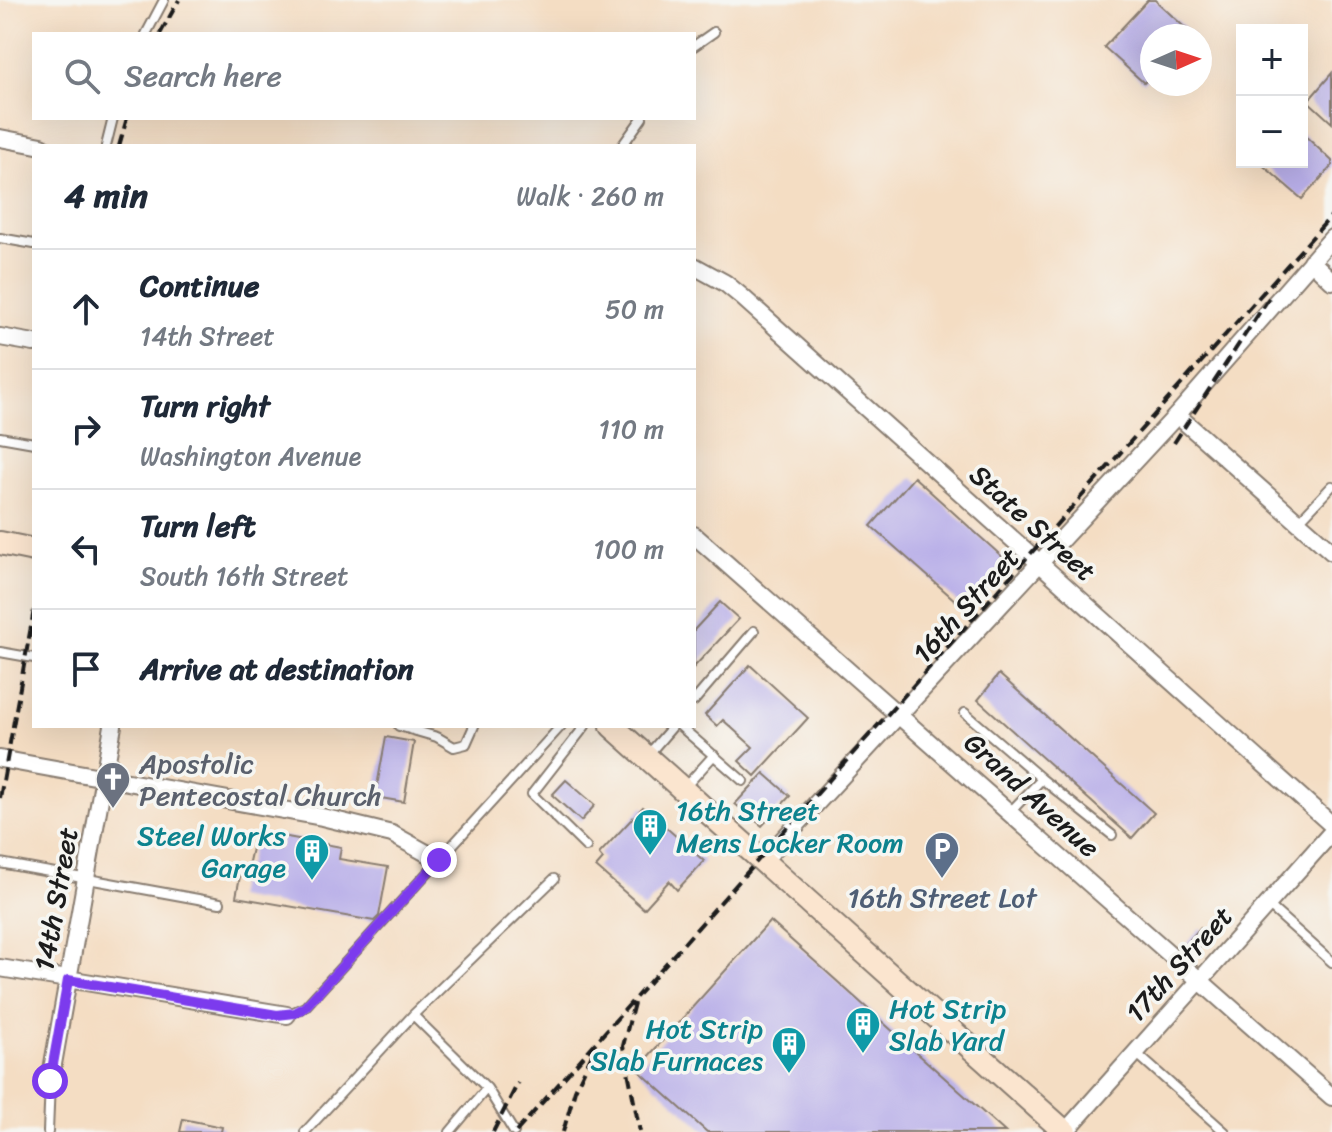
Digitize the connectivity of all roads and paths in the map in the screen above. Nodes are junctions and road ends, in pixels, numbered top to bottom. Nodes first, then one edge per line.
1 (164, 0) edge
2 (147, 32) edge
3 (714, 32) dead end
4 (696, 45) edge
5 (112, 120) edge
6 (641, 120) edge
7 (0, 138) edge
8 (32, 144) edge
9 (106, 144) edge
10 (623, 144) edge
11 (0, 238) edge
12 (1332, 238) edge
13 (32, 244) edge
14 (1311, 261) junction
15 (696, 267) edge
16 (1332, 281) edge
17 (0, 337) edge
18 (32, 343) edge
19 (1177, 415) junction
20 (0, 437) edge
21 (32, 443) edge
22 (1332, 486) edge
23 (1298, 522) junction
24 (696, 537) edge
25 (0, 543) edge
26 (32, 550) edge
27 (1332, 552) edge
28 (1039, 563) junction
29 (754, 631) dead end
30 (0, 652) edge
31 (32, 658) edge
32 (696, 699) edge
33 (965, 713) dead end
34 (901, 714) junction
35 (113, 728) edge
36 (406, 728) edge
37 (473, 728) edge
38 (559, 728) edge
39 (583, 728) edge
40 (614, 728) edge
41 (671, 728) edge
42 (682, 728) edge
43 (714, 755) junction
44 (647, 757) junction
45 (0, 759) edge
46 (104, 777) junction
47 (1042, 779) junction
48 (743, 781) dead end
49 (683, 789) junction
50 (1011, 811) junction
51 (1332, 825) edge
52 (1332, 832) edge
53 (1112, 835) dead end
54 (586, 847) dead end
55 (439, 860) junction
56 (763, 861) junction
57 (0, 863) edge
58 (86, 879) junction
59 (554, 879) dead end
60 (220, 903) dead end
61 (1267, 904) junction
62 (1332, 962) edge
63 (0, 968) edge
64 (68, 980) junction
65 (1200, 980) junction
66 (287, 1015) joint
67 (413, 1015) junction
68 (1136, 1052) junction
69 (50, 1081) joint
70 (487, 1088) junction
71 (1332, 1097) edge
72 (48, 1132) edge
73 (305, 1132) edge
74 (450, 1132) edge
75 (514, 1132) edge
76 (1065, 1132) edge
77 (1225, 1132) edge

1 - 2 lane
3 - 4 lane
5 - 9 lane
6 - 10 lane
7 - 8 street
11 - 13 lane
12 - 14 street, 16th Street
14 - 16 street
14 - 19 street, 16th Street
15 - 28 street, State Street
17 - 18 street
19 - 23 street
19 - 28 street, 16th Street
20 - 21 lane
22 - 23 lane
23 - 27 street
24 - 34 street, Grand Avenue
25 - 26 main road
28 - 34 street, 16th Street
28 - 51 street, State Street
29 - 32 lane
30 - 31 lane
33 - 47 lane
34 - 50 street, Grand Avenue
34 - 56 street, 16th Street
35 - 46 street, 14th Street
36 - 37 lane
38 - 55 lane
39 - 54 lane
40 - 44 main road
41 - 44 lane
42 - 43 lane
43 - 48 lane
43 - 49 lane
44 - 49 main road
45 - 46 street
46 - 55 street
46 - 58 street, 14th Street
47 - 50 lane
47 - 53 lane
49 - 56 main road
50 - 65 street, Grand Avenue
52 - 61 street, 17th Street
55 - 66 lane
56 - 76 main road
57 - 58 lane
58 - 60 lane
58 - 64 street, 14th Street
59 - 67 lane
61 - 62 lane
61 - 65 street, 17th Street
63 - 64 street
64 - 66 street
64 - 69 street, 14th Street
65 - 68 street, 17th Street
65 - 71 street, Grand Avenue
67 - 70 lane
67 - 73 lane
68 - 76 street, 17th Street
68 - 77 lane
69 - 72 lane
70 - 74 lane
70 - 75 lane

